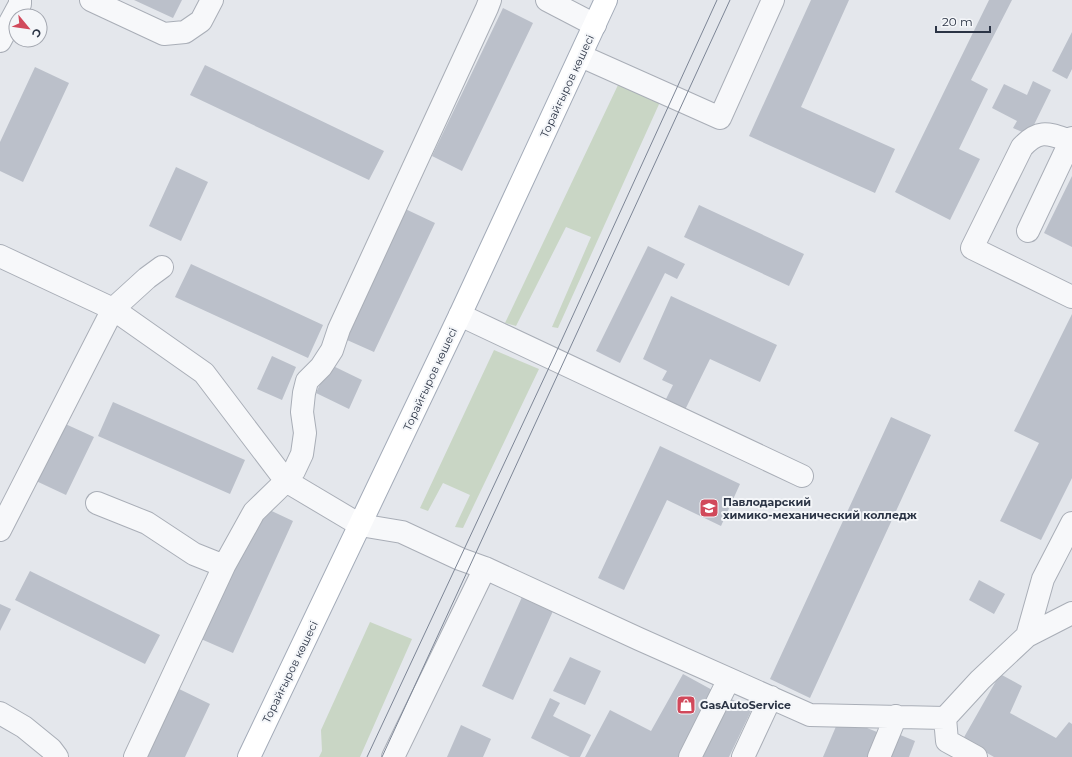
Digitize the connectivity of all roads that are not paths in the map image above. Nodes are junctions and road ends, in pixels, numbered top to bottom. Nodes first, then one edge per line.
1 (20, 0) edge
2 (91, 0) edge
3 (212, 0) edge
4 (490, 0) edge
5 (547, 0) edge
6 (606, 0) edge
7 (773, 0) edge
8 (595, 25) junction
9 (0, 41) edge
10 (581, 56) junction
11 (1071, 140) edge
12 (1028, 231) dead end
13 (0, 256) edge
14 (162, 267) dead end
15 (1072, 297) edge
16 (113, 310) junction
17 (460, 315) junction
18 (802, 476) dead end
19 (286, 481) junction
20 (97, 503) dead end
21 (1072, 523) edge
22 (360, 525) junction
23 (0, 530) edge
24 (224, 566) junction
25 (486, 568) junction
26 (1072, 613) edge
27 (1027, 636) junction
28 (729, 679) junction
29 (771, 697) junction
30 (0, 713) edge
31 (896, 716) junction
32 (945, 718) junction
33 (57, 757) edge
34 (135, 757) edge
35 (249, 757) edge
36 (393, 757) edge
37 (690, 757) edge
38 (743, 757) edge
39 (878, 757) edge
40 (976, 757) edge

1 - 9 lane
2 - 3 lane
4 - 19 lane
5 - 8 lane
6 - 8 main road, Торайғыров көшесі
7 - 10 lane
8 - 10 main road, Торайғыров көшесі
10 - 17 main road, Торайғыров көшесі
11 - 12 lane
11 - 15 lane
13 - 16 lane
14 - 16 lane
16 - 19 lane
16 - 23 lane
17 - 18 lane
17 - 22 main road, Торайғыров көшесі
19 - 22 lane
19 - 24 lane
20 - 24 lane
21 - 27 lane
22 - 25 lane
22 - 35 main road, Торайғыров көшесі
24 - 34 lane
25 - 28 lane
25 - 36 lane
26 - 27 lane
27 - 32 lane
28 - 29 lane
28 - 37 lane
29 - 31 lane
29 - 38 lane
30 - 33 lane
31 - 32 lane
31 - 39 lane
32 - 40 lane

